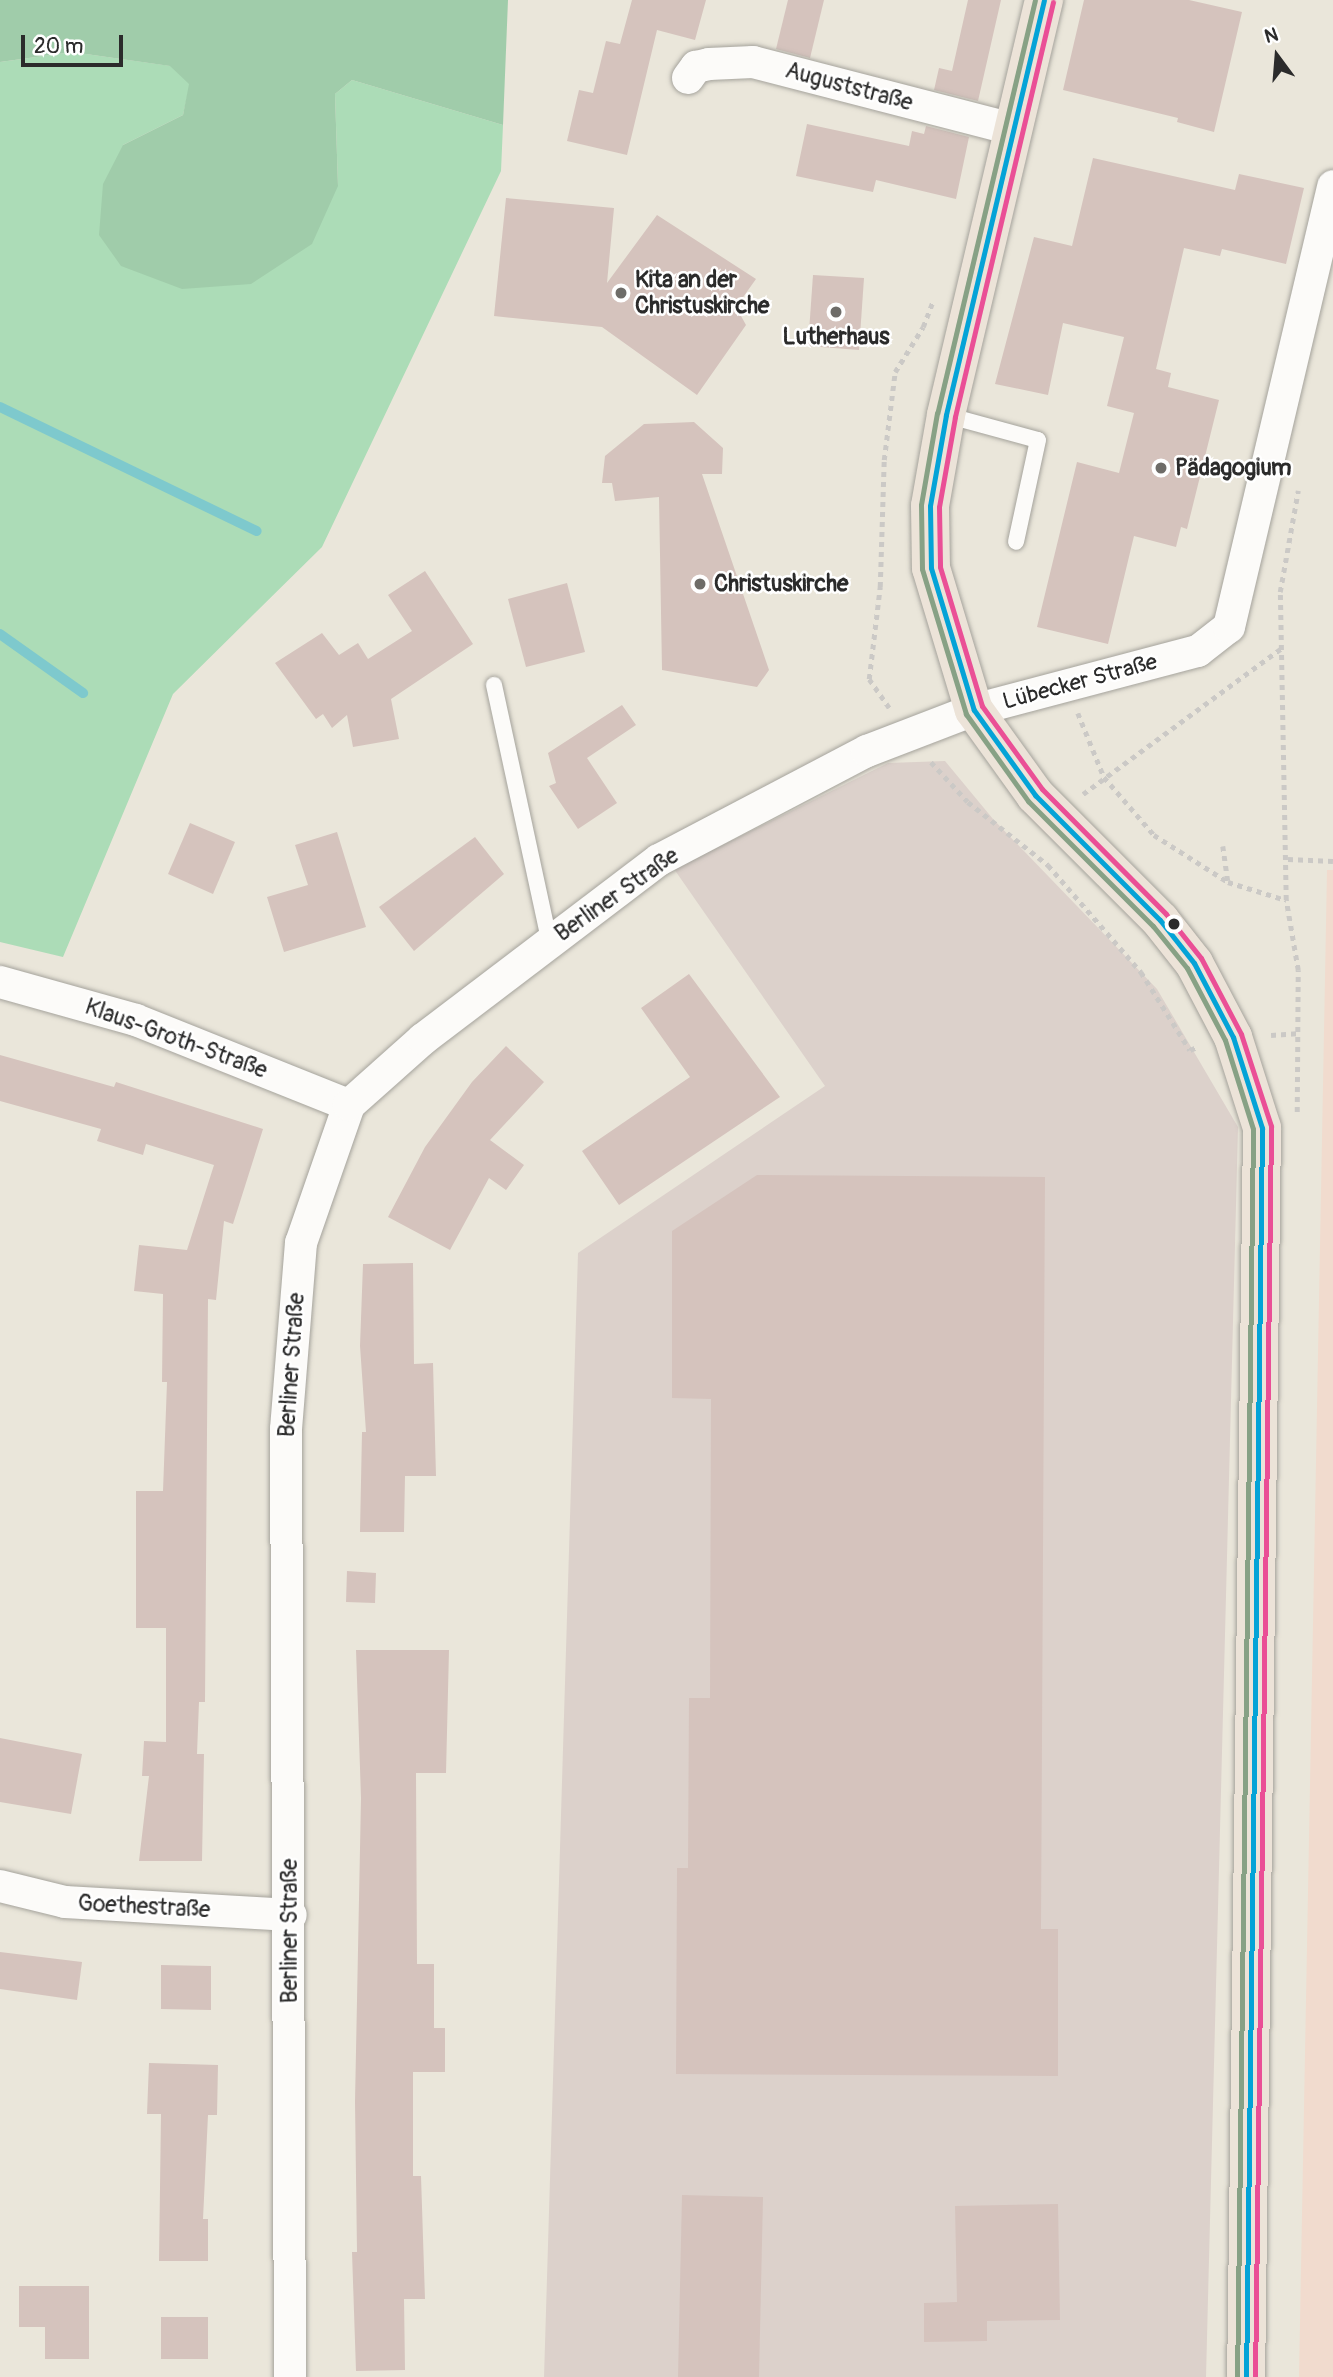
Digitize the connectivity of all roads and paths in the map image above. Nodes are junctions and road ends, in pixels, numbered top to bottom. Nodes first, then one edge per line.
1 (1044, 0) edge
2 (688, 78) dead end
3 (1013, 130) junction
4 (1333, 186) edge
5 (1325, 251) edge
6 (946, 415) junction
7 (1298, 488) dead end
8 (1016, 542) dead end
9 (1282, 648) junction
10 (494, 685) dead end
11 (1067, 686) junction
12 (974, 710) junction
13 (1104, 777) junction
14 (1055, 817) junction
15 (1223, 846) dead end
16 (1288, 859) junction
17 (1333, 861) edge
18 (1228, 882) junction
19 (1286, 900) junction
20 (550, 943) junction
21 (0, 982) edge
22 (349, 1105) junction
23 (1297, 1115) dead end
24 (0, 1886) edge
25 (290, 1915) junction
26 (290, 2377) edge
27 (1246, 2377) edge

1 - 3 main road
2 - 3 street, Auguststraße
3 - 6 main road
4 - 5 street, Lübecker Straße
5 - 11 street, Lübecker Straße
6 - 8 lane
6 - 12 main road
7 - 9 path
9 - 13 path
9 - 16 path
10 - 20 lane
11 - 12 street, Lübecker Straße
11 - 13 path
12 - 14 main road, Lübecker Straße
12 - 20 street, Berliner Straße
13 - 14 path
13 - 18 path
14 - 27 main road, Lübecker Straße
15 - 18 path
16 - 17 path
16 - 19 path
18 - 19 path
19 - 23 path
20 - 22 street, Berliner Straße
21 - 22 street, Klaus-Groth-Straße
22 - 25 street, Berliner Straße
24 - 25 street, Goethestraße
25 - 26 street, Berliner Straße

